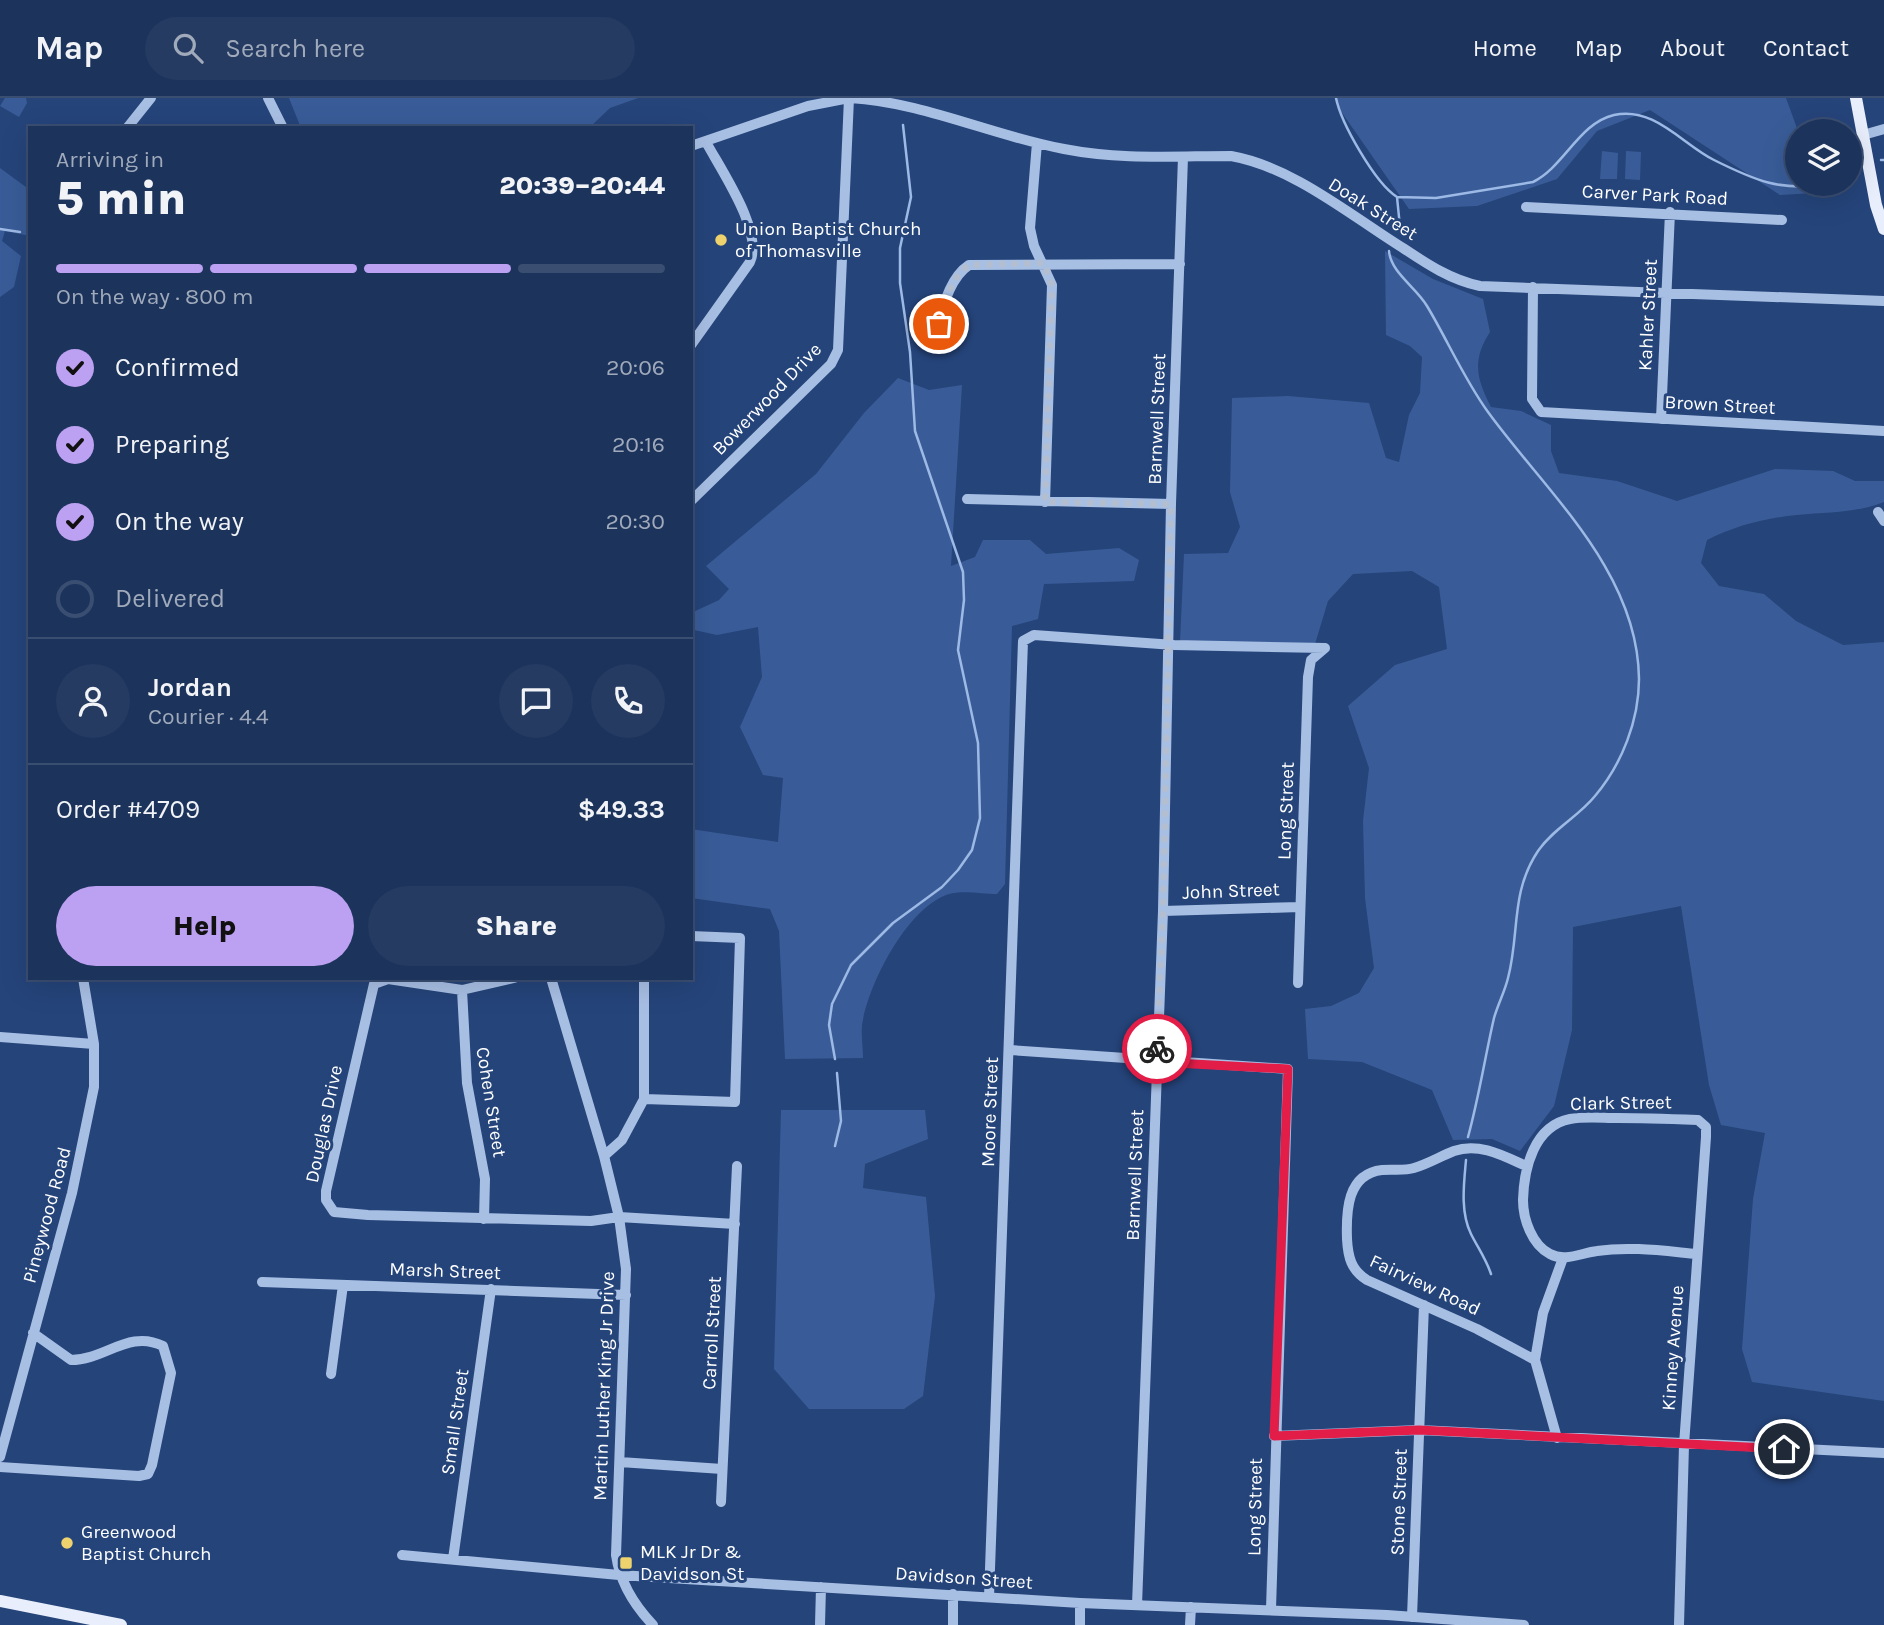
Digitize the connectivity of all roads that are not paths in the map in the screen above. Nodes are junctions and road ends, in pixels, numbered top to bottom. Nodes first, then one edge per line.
1 (151, 98) edge
2 (268, 98) edge
3 (850, 98) edge
4 (1856, 98) edge
5 (129, 126) edge
6 (282, 126) edge
7 (1884, 129) edge
8 (1863, 135) junction
9 (706, 142) junction
10 (1037, 143) junction
11 (693, 145) edge
12 (1183, 157) junction
13 (1526, 206) dead end
14 (1670, 212) junction
15 (1782, 220) dead end
16 (1884, 229) edge
17 (1044, 263) junction
18 (1180, 264) junction
19 (1533, 287) junction
20 (1668, 292) junction
21 (1884, 301) edge
22 (693, 342) edge
23 (932, 343) dead end
24 (1661, 419) junction
25 (1884, 431) edge
26 (693, 499) edge
27 (967, 499) dead end
28 (1045, 502) junction
29 (1171, 504) junction
30 (1168, 643) junction
31 (1300, 907) junction
32 (1163, 911) junction
33 (693, 936) edge
34 (83, 980) edge
35 (384, 980) edge
36 (394, 980) edge
37 (505, 980) edge
38 (552, 980) edge
39 (644, 980) edge
40 (1298, 983) dead end
41 (462, 990) junction
42 (0, 1037) edge
43 (94, 1044) junction
44 (1010, 1050) junction
45 (1156, 1062) junction
46 (643, 1099) junction
47 (1698, 1120) joint
48 (604, 1156) junction
49 (737, 1167) dead end
50 (1526, 1167) junction
51 (619, 1217) junction
52 (484, 1219) junction
53 (736, 1224) junction
54 (1698, 1254) junction
55 (1563, 1258) junction
56 (262, 1282) dead end
57 (342, 1285) junction
58 (491, 1289) junction
59 (626, 1295) junction
60 (1424, 1305) junction
61 (33, 1333) junction
62 (1535, 1360) junction
63 (331, 1374) dead end
64 (5, 1425) edge
65 (1419, 1430) junction
66 (1274, 1436) junction
67 (1557, 1438) junction
68 (1684, 1445) junction
69 (1884, 1453) edge
70 (0, 1457) edge
71 (620, 1462) junction
72 (0, 1467) edge
73 (722, 1469) junction
74 (721, 1502) dead end
75 (402, 1555) dead end
76 (453, 1559) junction
77 (619, 1575) junction
78 (821, 1587) junction
79 (953, 1594) junction
80 (989, 1597) junction
81 (0, 1601) edge
82 (1080, 1603) junction
83 (1137, 1605) junction
84 (1191, 1607) junction
85 (1271, 1609) junction
86 (1412, 1616) junction
87 (1388, 1620) edge
88 (107, 1624) edge
89 (121, 1625) edge
90 (653, 1625) edge
91 (820, 1625) edge
92 (953, 1625) edge
93 (1080, 1625) edge
94 (1190, 1625) edge
95 (1524, 1625) edge
96 (1679, 1625) edge

1 - 5 street
2 - 6 street
3 - 9 street, Doak Street
3 - 10 street, Doak Street
3 - 26 street, Bowerwood Drive
4 - 8 main road
7 - 8 street
8 - 16 main road
9 - 11 street, Doak Street
9 - 22 street
10 - 12 street, Doak Street
10 - 17 street
12 - 18 street, Barnwell Street
12 - 19 street, Doak Street
13 - 14 street, Carver Park Road
14 - 15 street, Carver Park Road
14 - 20 street, Kahler Street
17 - 18 street
17 - 23 street
17 - 28 street
18 - 29 street, Barnwell Street
19 - 20 street, Doak Street
19 - 24 street, Brown Street
20 - 21 street, Doak Street
20 - 24 street, Kahler Street
24 - 25 street, Brown Street
27 - 28 street
28 - 29 street
29 - 30 street, Barnwell Street
30 - 31 street, Long Street
30 - 32 street, Barnwell Street
30 - 44 street, Moore Street
31 - 32 street, John Street
31 - 40 street, Long Street
32 - 45 street, Barnwell Street
33 - 46 street
34 - 43 street, Pineywood Road
35 - 52 street, Douglas Drive
36 - 41 street, Douglas Drive
37 - 41 street, Douglas Drive
38 - 48 street, Martin Luther King Jr Drive
39 - 46 street
41 - 52 street, Cohen Street
42 - 43 street
43 - 61 street, Pineywood Road
44 - 45 street
44 - 80 street, Moore Street
45 - 66 street, Long Street
45 - 83 street, Barnwell Street
46 - 48 street
47 - 50 street, Clark Street
47 - 54 street, Kinney Avenue
48 - 51 street, Martin Luther King Jr Drive
49 - 53 street, Carroll Street
50 - 55 street
50 - 60 street, Fairview Road
51 - 52 street, Douglas Drive
51 - 53 street, Douglas Drive
51 - 59 street, Martin Luther King Jr Drive
53 - 73 street, Carroll Street
54 - 55 street
54 - 68 street, Kinney Avenue
55 - 62 street
56 - 57 street, Marsh Street
57 - 58 street, Marsh Street
57 - 63 street
58 - 59 street, Marsh Street
58 - 76 street, Small Street
59 - 71 street, Martin Luther King Jr Drive
60 - 62 street, Fairview Road
60 - 65 street, Stone Street
61 - 64 street, Pineywood Road
61 - 72 street
62 - 67 street
64 - 70 street, Pineywood Road
65 - 66 street
65 - 67 street
65 - 86 street, Stone Street
66 - 85 street, Long Street
67 - 68 street
68 - 69 street
68 - 96 street, Kinney Avenue
71 - 73 street
71 - 77 street, Martin Luther King Jr Drive
73 - 74 street, Carroll Street
75 - 76 street, Davidson Street
76 - 77 street, Davidson Street
77 - 78 street, Davidson Street
77 - 90 street
78 - 79 street, Davidson Street
78 - 91 street
79 - 80 street, Davidson Street
79 - 92 street
80 - 82 street, Davidson Street
81 - 88 main road
82 - 83 street, Davidson Street
82 - 93 street
83 - 84 street, Davidson Street
84 - 85 street, Davidson Street
84 - 94 street
85 - 87 street, Davidson Street
86 - 87 street, Davidson Street
86 - 95 street, Davidson Street
88 - 89 main road

